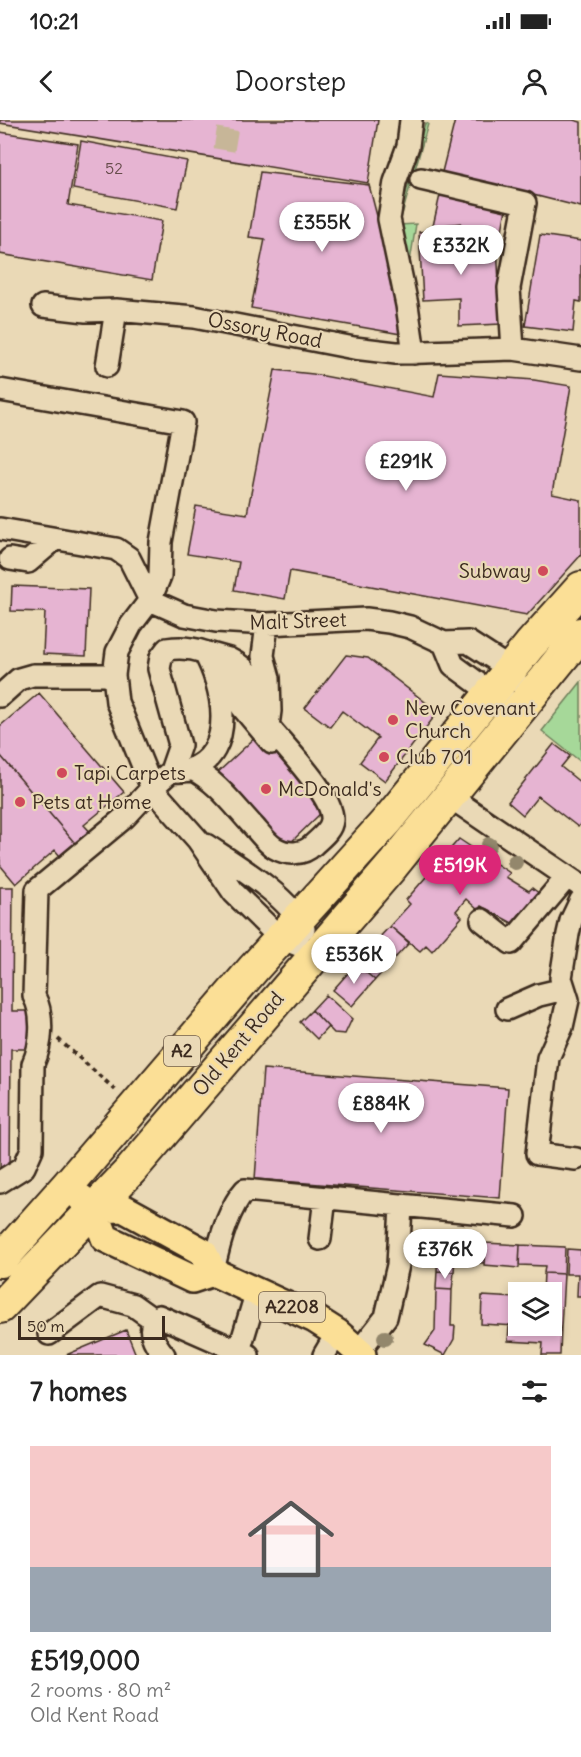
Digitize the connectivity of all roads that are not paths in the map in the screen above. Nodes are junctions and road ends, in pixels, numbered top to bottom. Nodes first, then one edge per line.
1 (411, 120) edge
2 (421, 179) dead end
3 (42, 306) dead end
4 (116, 310) junction
5 (513, 349) junction
6 (414, 353) junction
7 (581, 359) edge
8 (107, 366) dead end
9 (0, 390) edge
10 (0, 529) edge
11 (55, 539) junction
12 (10, 559) dead end
13 (581, 588) edge
14 (150, 600) junction
15 (267, 624) junction
16 (581, 634) edge
17 (444, 643) junction
18 (204, 652) junction
19 (263, 656) junction
20 (114, 675) junction
21 (500, 681) junction
22 (0, 696) edge
23 (526, 702) junction
24 (181, 770) junction
25 (313, 781) junction
26 (152, 788) junction
27 (450, 797) junction
28 (574, 881) edge
29 (581, 900) edge
30 (482, 921) dead end
31 (290, 928) junction
32 (316, 952) junction
33 (564, 989) junction
34 (507, 1009) dead end
35 (576, 1159) dead end
36 (0, 1182) edge
37 (67, 1186) junction
38 (325, 1198) junction
39 (401, 1205) junction
40 (94, 1209) junction
41 (515, 1216) dead end
42 (321, 1239) dead end
43 (0, 1261) edge
44 (213, 1272) junction
45 (257, 1291) junction
46 (0, 1307) edge
47 (154, 1320) junction
48 (49, 1334) dead end
49 (330, 1344) edge
50 (243, 1353) edge
51 (361, 1353) edge
52 (164, 1355) edge

1 - 6 street
2 - 5 street
3 - 4 street, Ossory Road
4 - 6 street, Ossory Road
4 - 8 street
5 - 6 street, Ossory Road
5 - 7 street, Ossory Road
9 - 14 street
10 - 11 street
11 - 12 street
11 - 14 street
13 - 21 highway, Old Kent Road / A2
14 - 15 street, Malt Street
14 - 20 street
15 - 17 street, Malt Street
15 - 19 street
16 - 23 highway, Old Kent Road / A2
17 - 21 street, Malt Street
17 - 21 street, Malt Street
18 - 19 street
18 - 24 street
18 - 24 street
18 - 25 street
19 - 25 street
20 - 22 street
20 - 26 street
21 - 23 street, Malt Street
21 - 31 highway, Old Kent Road / A2
23 - 27 highway, Old Kent Road / A2
24 - 25 street
24 - 26 street
26 - 31 street
26 - 36 street
27 - 28 street
27 - 32 highway, Old Kent Road / A2
28 - 30 street
29 - 33 street
31 - 32 street
31 - 37 highway, Old Kent Road / A2
32 - 40 highway, Old Kent Road / A2
33 - 34 street
33 - 35 street
37 - 40 main road
37 - 43 highway, Old Kent Road / A2
38 - 39 street
38 - 42 street
38 - 44 street
39 - 41 street
39 - 51 street
40 - 44 main road
40 - 46 highway, Old Kent Road / A2
44 - 45 main road, A2208
45 - 49 main road, A2208
45 - 50 street
47 - 48 street
47 - 50 street
47 - 52 street
49 - 51 main road, A2208

